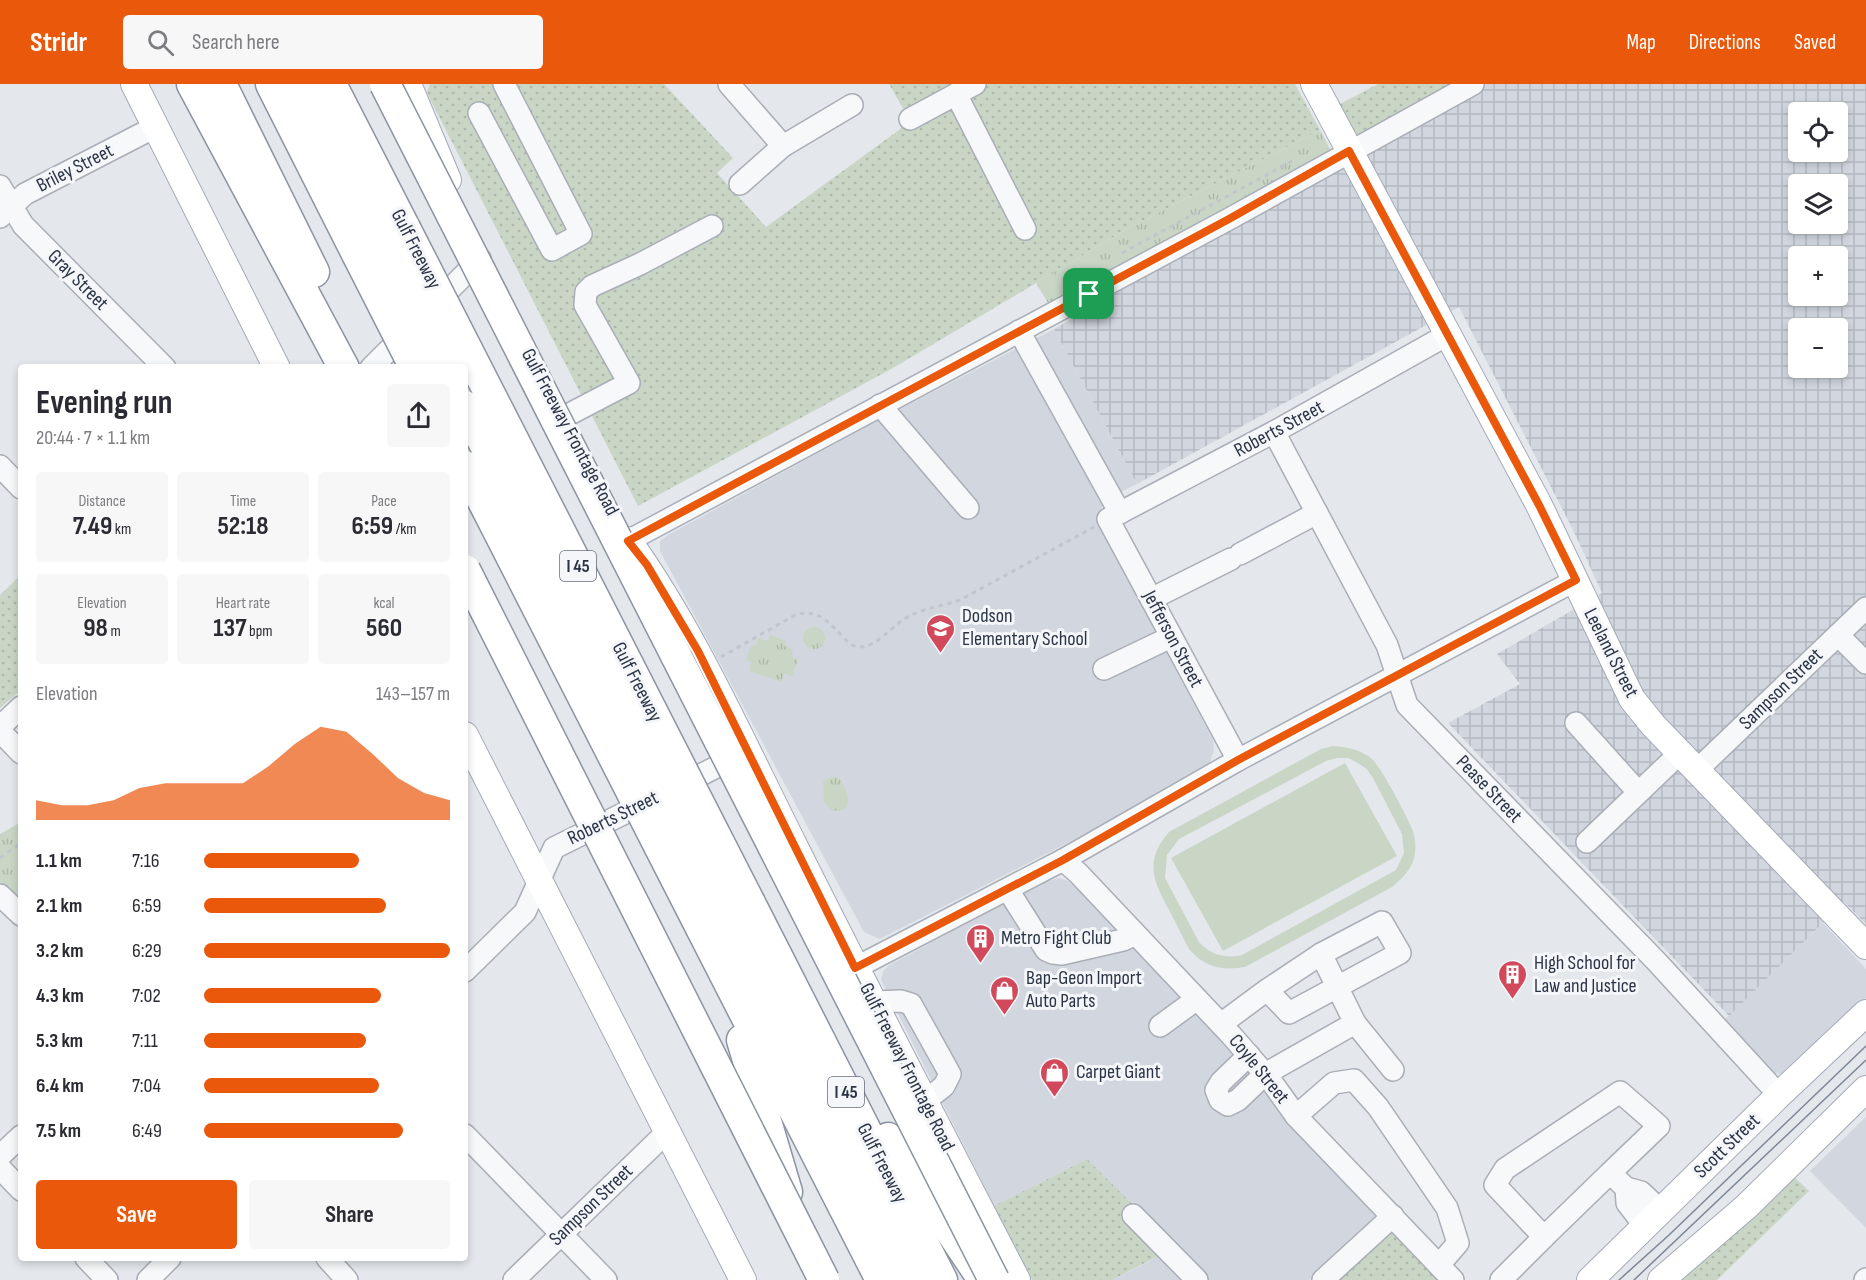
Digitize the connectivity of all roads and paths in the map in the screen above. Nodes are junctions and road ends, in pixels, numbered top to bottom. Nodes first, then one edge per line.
1 (134, 84) edge
2 (192, 84) edge
3 (221, 84) edge
4 (271, 84) edge
5 (300, 84) edge
6 (331, 84) edge
7 (385, 84) edge
8 (408, 84) edge
9 (504, 84) edge
10 (729, 84) edge
11 (975, 84) edge
12 (1314, 84) edge
13 (1473, 84) edge
14 (956, 94) junction
15 (852, 105) dead end
16 (479, 113) dead end
17 (910, 119) dead end
18 (155, 127) junction
19 (783, 146) junction
20 (1349, 151) junction
21 (740, 184) dead end
22 (0, 186) edge
23 (5, 212) edge
24 (712, 226) dead end
25 (1025, 230) dead end
26 (381, 241) junction
27 (480, 259) junction
28 (310, 285) junction
29 (1019, 331) junction
30 (1447, 335) junction
31 (161, 364) edge
32 (275, 364) edge
33 (342, 364) edge
34 (359, 364) edge
35 (376, 364) edge
36 (414, 364) edge
37 (443, 364) edge
38 (444, 364) edge
39 (880, 405) junction
40 (468, 412) edge
41 (468, 412) edge
42 (562, 418) junction
43 (1274, 432) junction
44 (0, 466) edge
45 (468, 471) edge
46 (18, 485) edge
47 (968, 508) dead end
48 (1317, 513) junction
49 (1114, 516) junction
50 (628, 541) junction
51 (468, 576) edge
52 (1576, 580) junction
53 (468, 589) edge
54 (1151, 599) junction
55 (1866, 608) edge
56 (1838, 635) junction
57 (1171, 637) junction
58 (1866, 663) edge
59 (705, 666) junction
60 (1104, 669) dead end
61 (1397, 674) junction
62 (18, 710) edge
63 (1576, 723) dead end
64 (545, 728) junction
65 (0, 729) edge
66 (468, 741) edge
67 (18, 750) edge
68 (747, 752) junction
69 (1238, 760) junction
70 (1688, 761) junction
71 (1638, 792) junction
72 (1587, 842) dead end
73 (18, 845) edge
74 (0, 858) edge
75 (1063, 860) junction
76 (539, 882) junction
77 (1008, 890) junction
78 (0, 895) edge
79 (18, 912) edge
80 (725, 916) junction
81 (1135, 934) junction
82 (1866, 946) edge
83 (1321, 954) junction
84 (469, 959) edge
85 (719, 962) junction
86 (855, 968) junction
87 (1338, 986) junction
88 (1267, 990) junction
89 (1197, 999) junction
90 (873, 1002) junction
91 (805, 1012) junction
92 (1866, 1013) edge
93 (920, 1021) junction
94 (1355, 1023) junction
95 (1221, 1024) junction
96 (1160, 1026) dead end
97 (890, 1035) junction
98 (1249, 1055) junction
99 (1393, 1070) dead end
100 (1265, 1074) junction
101 (1866, 1089) edge
102 (1779, 1095) junction
103 (925, 1101) junction
104 (1296, 1116) junction
105 (668, 1131) junction
106 (468, 1138) edge
107 (18, 1139) edge
108 (0, 1156) edge
109 (0, 1167) edge
110 (1610, 1173) junction
111 (18, 1187) edge
112 (1133, 1215) dead end
113 (1393, 1216) junction
114 (1653, 1218) junction
115 (561, 1234) junction
116 (1544, 1237) junction
117 (90, 1261) edge
118 (167, 1261) edge
119 (330, 1261) edge
120 (1446, 1272) edge
121 (107, 1280) edge
122 (148, 1280) edge
123 (348, 1280) edge
124 (514, 1280) edge
125 (606, 1280) edge
126 (743, 1280) edge
127 (810, 1280) edge
128 (824, 1280) edge
129 (881, 1280) edge
130 (911, 1280) edge
131 (942, 1280) edge
132 (983, 1280) edge
133 (994, 1280) edge
134 (1017, 1280) edge
135 (1197, 1280) edge
136 (1323, 1280) edge
137 (1501, 1280) edge
138 (1590, 1280) edge
139 (1661, 1280) edge

1 - 18 main road
2 - 28 highway
3 - 28 highway
4 - 26 highway, Gulf Freeway / I 45
5 - 26 highway, Gulf Freeway / I 45
6 - 26 highway, Gulf Freeway / I 45
7 - 133 highway, bridge
8 - 27 main road, Gulf Freeway Frontage Road
9 - 16 street
10 - 19 street
11 - 14 street
12 - 20 main road, Leeland Street
13 - 20 street
14 - 17 street
14 - 25 street
15 - 19 street
18 - 23 street, Briley Street
18 - 32 main road
19 - 21 street
20 - 29 street
20 - 30 main road, Leeland Street
22 - 23 street, Gray Street
23 - 31 street, Gray Street
24 - 42 street
26 - 36 highway, Gulf Freeway / I 45, bridge
26 - 37 highway, Gulf Freeway / I 45, bridge
26 - 38 highway, Gulf Freeway / I 45, bridge
27 - 35 street
27 - 42 main road, Gulf Freeway Frontage Road
28 - 33 highway
28 - 34 highway
29 - 39 street
29 - 49 street, Jefferson Street
30 - 43 street, Roberts Street
30 - 52 main road, Leeland Street
39 - 47 street
39 - 50 street
40 - 80 highway, Gulf Freeway / I 45, bridge
41 - 80 highway, Gulf Freeway / I 45, bridge
42 - 50 main road, Gulf Freeway Frontage Road
43 - 48 street, Pease Street
43 - 49 street, Roberts Street
44 - 46 street
45 - 80 highway, Gulf Freeway / I 45, bridge
48 - 54 street
48 - 61 street, Pease Street
49 - 54 street, Jefferson Street
49 - 59 path
50 - 59 main road, Gulf Freeway Frontage Road
51 - 64 highway, bridge
52 - 61 street
52 - 70 main road, Leeland Street
53 - 64 highway, bridge
54 - 57 street, Jefferson Street
55 - 56 street, Sampson Street
56 - 58 street
56 - 70 street, Sampson Street
57 - 60 street
57 - 69 street, Jefferson Street
59 - 68 main road, Gulf Freeway Frontage Road
61 - 69 street
61 - 102 street, Pease Street
62 - 65 street
63 - 71 street
64 - 128 highway, bridge
65 - 67 street
66 - 76 main road
68 - 76 street, Roberts Street
68 - 86 main road, Gulf Freeway Frontage Road
69 - 75 street
70 - 71 street, Sampson Street
70 - 82 main road, Leeland Street
71 - 72 street, Sampson Street
73 - 74 path
75 - 77 street
75 - 81 street, Coyle Street
76 - 84 street, Roberts Street
76 - 105 main road
77 - 81 street
77 - 86 street
78 - 79 street
80 - 85 highway, Gulf Freeway / I 45
80 - 91 highway, Gulf Freeway / I 45
80 - 130 highway, Gulf Freeway / I 45
81 - 89 street, Coyle Street
83 - 87 street
83 - 87 street
83 - 88 street
85 - 127 highway
85 - 129 highway, Gulf Freeway / I 45
86 - 90 main road, Gulf Freeway Frontage Road
87 - 88 street
87 - 94 street
88 - 95 street
89 - 95 street, Coyle Street
89 - 96 street
90 - 93 street
90 - 97 main road, Gulf Freeway Frontage Road
91 - 131 highway, Gulf Freeway / I 45
91 - 132 highway
92 - 102 main road, Scott Street
93 - 97 street
93 - 103 street
94 - 99 street
94 - 100 street
95 - 98 street, Coyle Street
97 - 103 main road, Gulf Freeway Frontage Road
98 - 100 street, Coyle Street
98 - 100 street
100 - 104 street, Coyle Street
101 - 139 main road
102 - 114 main road, Scott Street
103 - 134 main road, Gulf Freeway Frontage Road
104 - 113 street, Coyle Street
104 - 120 street
105 - 115 street, Sampson Street
105 - 126 main road
106 - 115 street
107 - 108 street
109 - 111 street
110 - 114 street
110 - 116 street
110 - 116 street
112 - 135 street
113 - 120 street, Coyle Street
113 - 136 street
114 - 138 main road, Scott Street
115 - 124 street, Sampson Street
115 - 125 street
116 - 137 street
117 - 121 street
118 - 122 street
119 - 123 street

